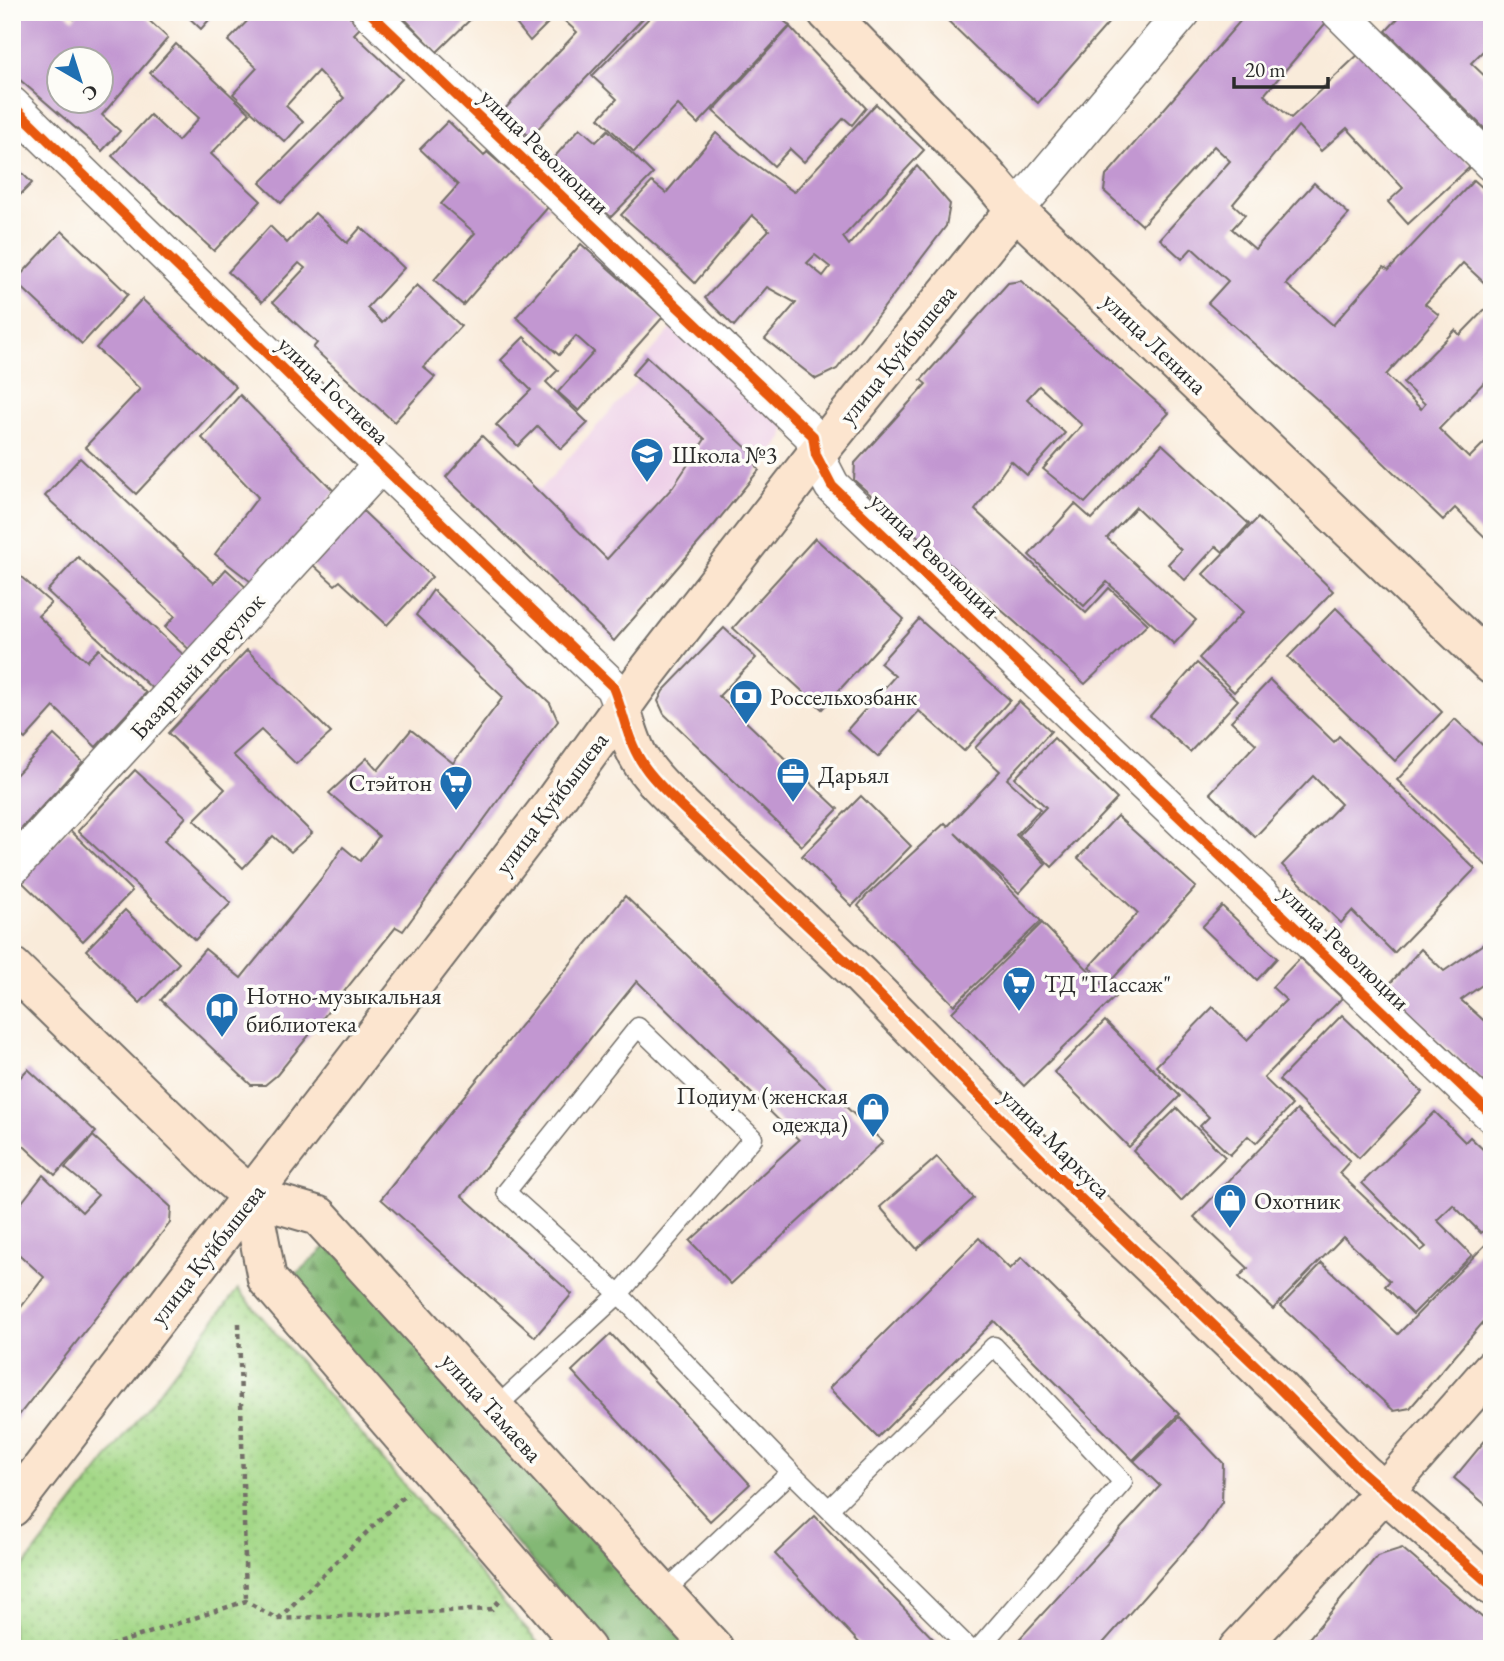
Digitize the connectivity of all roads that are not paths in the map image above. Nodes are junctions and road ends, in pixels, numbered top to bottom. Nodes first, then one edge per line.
1 (369, 12) edge
2 (827, 12) edge
3 (1182, 12) edge
4 (1339, 12) edge
5 (12, 105) edge
6 (1492, 164) edge
7 (1016, 210) junction
8 (816, 455) junction
9 (381, 465) junction
10 (1492, 665) edge
11 (621, 708) junction
12 (12, 868) edge
13 (12, 967) edge
14 (1492, 1115) edge
15 (251, 1196) junction
16 (619, 1294) junction
17 (1492, 1369) edge
18 (494, 1409) junction
19 (791, 1472) junction
20 (1384, 1492) junction
21 (12, 1507) edge
22 (829, 1509) junction
23 (1492, 1586) edge
24 (663, 1593) junction
25 (586, 1649) edge
26 (713, 1649) edge
27 (970, 1649) edge
28 (978, 1649) edge
29 (1238, 1649) edge

1 - 8 street, улица Революции
2 - 7 main road, улица Ленина
3 - 7 street, улица Куйбышева
4 - 6 street
5 - 9 street, улица Гостиева
7 - 8 main road, улица Куйбышева
7 - 10 main road, улица Ленина
8 - 11 main road, улица Куйбышева
8 - 14 street, улица Революции
9 - 11 street, улица Гостиева
9 - 12 street, Базарный переулок
11 - 15 main road, улица Куйбышева
11 - 20 main road, улица Маркуса
13 - 15 main road, улица Тамаева
15 - 18 main road, улица Тамаева
15 - 21 main road, улица Куйбышева
15 - 25 main road
16 - 16 lane
16 - 18 lane
16 - 19 lane
17 - 20 main road
18 - 24 main road, улица Тамаева
19 - 22 lane
19 - 24 lane
20 - 23 main road, улица Маркуса
20 - 29 main road
22 - 27 lane
22 - 28 lane
24 - 26 main road, улица Тамаева

